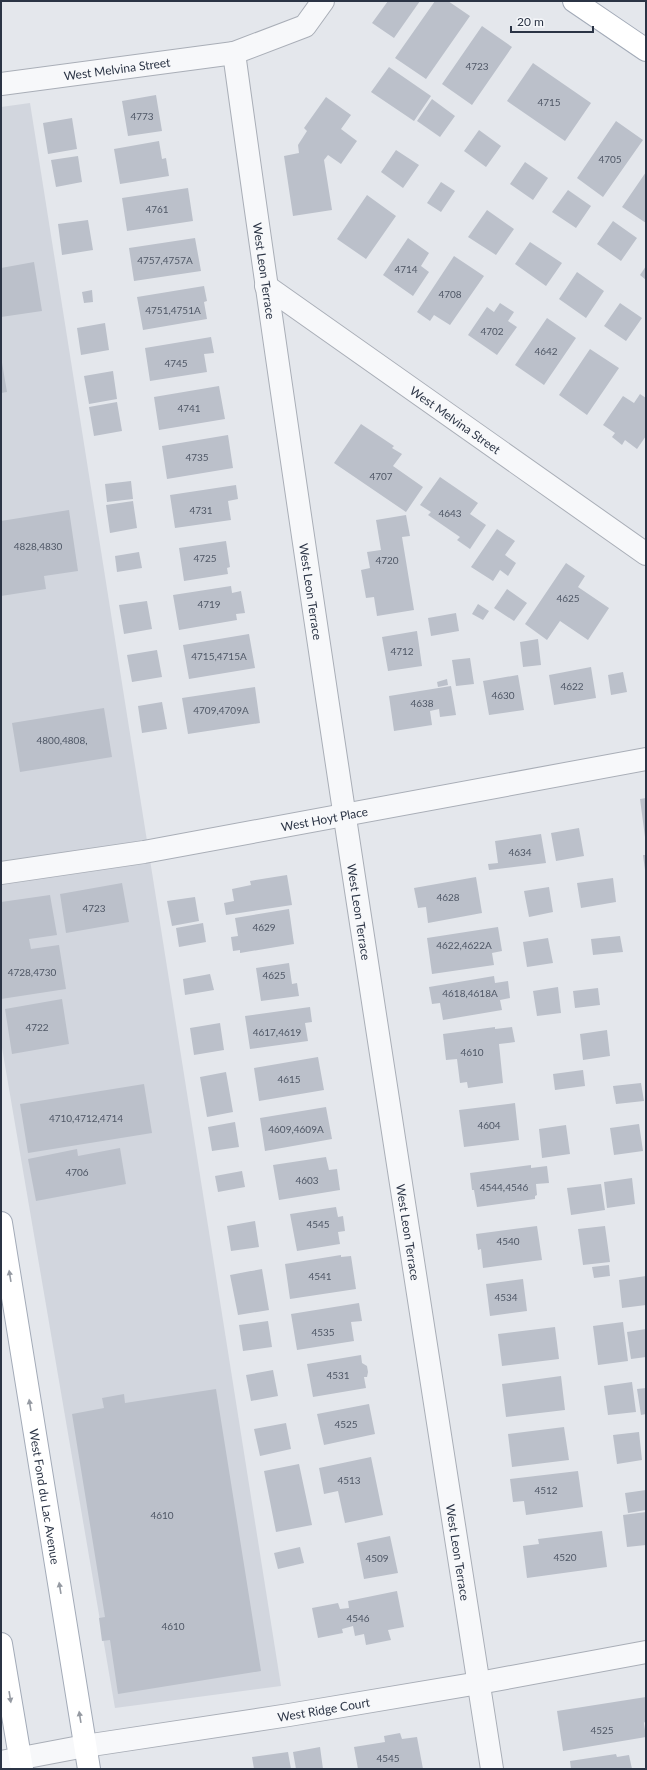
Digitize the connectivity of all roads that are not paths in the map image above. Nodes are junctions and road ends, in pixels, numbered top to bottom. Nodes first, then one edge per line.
1 (323, 1) edge
2 (574, 1) edge
3 (646, 50) edge
4 (234, 53) junction
5 (1, 84) edge
6 (266, 286) junction
7 (646, 554) edge
8 (646, 758) edge
9 (345, 814) junction
10 (1, 873) edge
11 (1, 1223) edge
12 (1, 1644) edge
13 (646, 1652) edge
14 (479, 1683) junction
15 (85, 1746) junction
16 (14, 1763) edge
17 (89, 1769) edge
18 (492, 1769) edge

1 - 4 street, West Melvina Street
2 - 3 main road
4 - 5 street, West Melvina Street
4 - 6 street, West Leon Terrace
6 - 7 street, West Melvina Street
6 - 9 street, West Leon Terrace
8 - 9 street, West Hoyt Place
9 - 10 street, West Hoyt Place
9 - 14 street, West Leon Terrace
15 -> 11 main road, West Fond du Lac Avenue
12 -> 16 main road
13 - 14 street, West Ridge Court
14 - 15 street, West Ridge Court
14 - 18 street, West Leon Terrace
15 - 16 street, West Ridge Court
15 - 17 main road, West Fond du Lac Avenue

